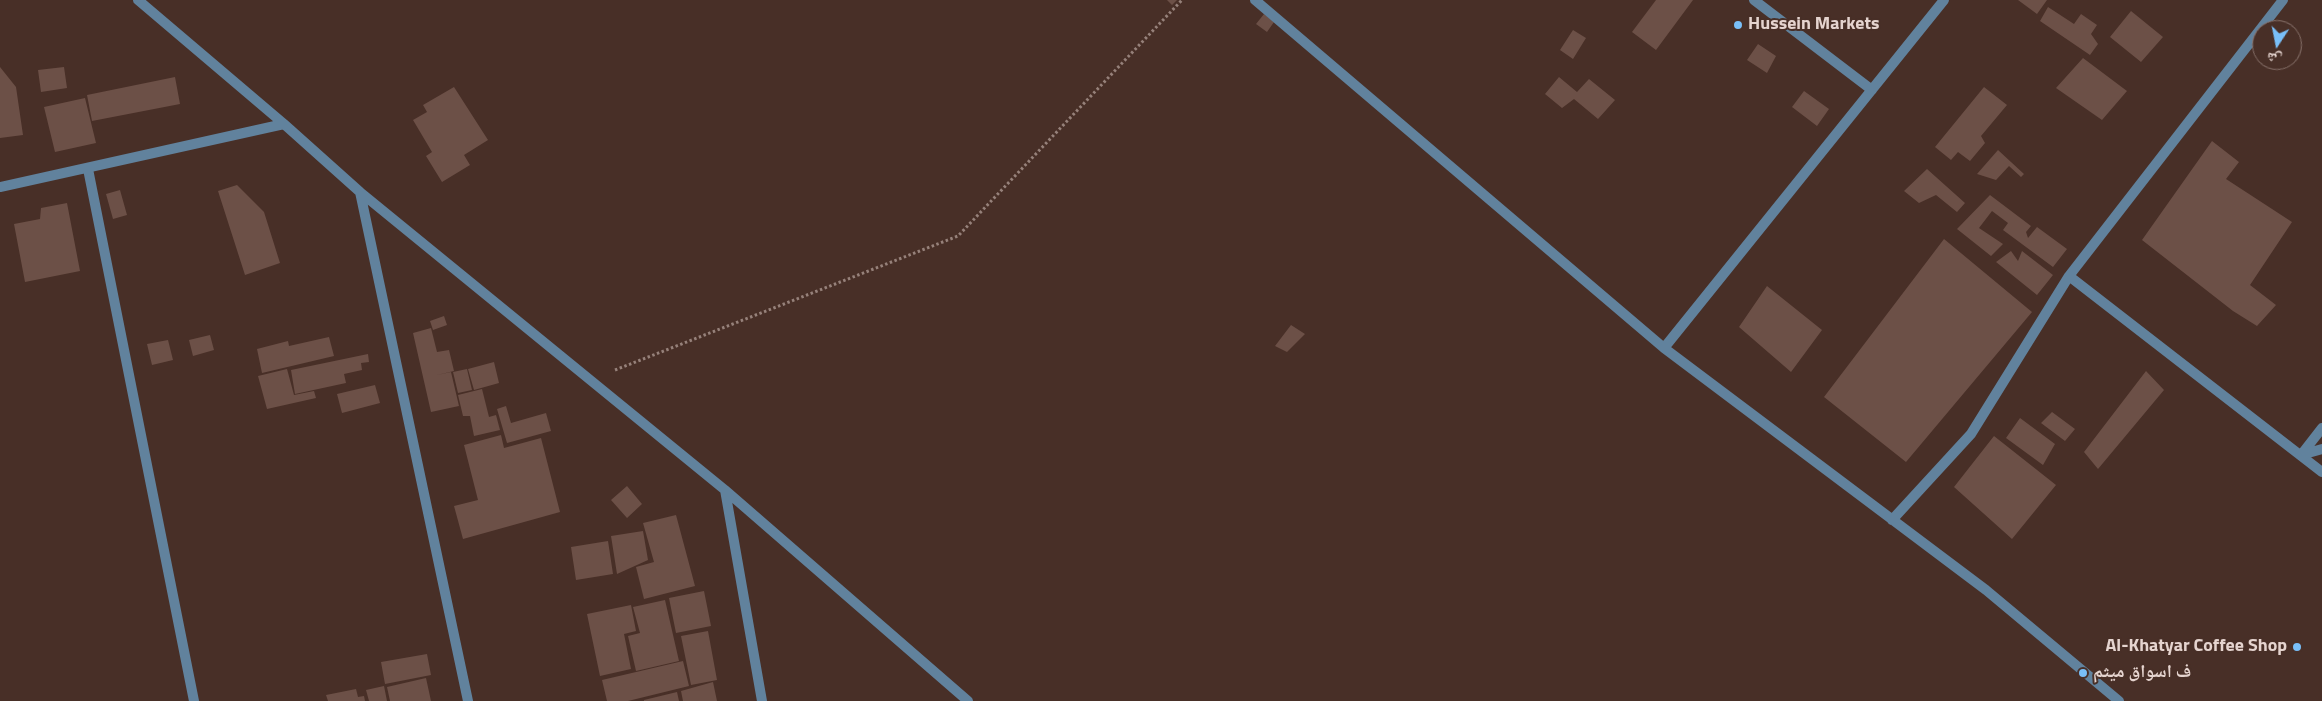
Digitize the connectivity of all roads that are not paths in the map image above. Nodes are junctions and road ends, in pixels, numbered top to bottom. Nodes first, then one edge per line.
1 (138, 0) edge
2 (1255, 0) edge
3 (1754, 0) edge
4 (1944, 0) edge
5 (2282, 0) edge
6 (1872, 90) junction
7 (284, 124) junction
8 (88, 169) junction
9 (0, 187) edge
10 (360, 192) junction
11 (2069, 276) junction
12 (1664, 348) junction
13 (2322, 428) edge
14 (2322, 449) edge
15 (2301, 455) junction
16 (2322, 472) edge
17 (725, 490) junction
18 (1892, 520) junction
19 (194, 701) edge
20 (468, 701) edge
21 (762, 701) edge
22 (968, 701) edge
23 (2119, 701) edge

1 - 7 street
2 - 12 street
3 - 6 street
4 - 6 street
5 - 11 street
6 - 12 street
7 - 8 street
7 - 10 street
8 - 9 street
8 - 19 street
10 - 17 street
10 - 20 street
11 - 15 street
11 - 18 street
12 - 18 street
13 - 15 street
14 - 15 street
15 - 16 street
17 - 21 street
17 - 22 street
18 - 23 street

